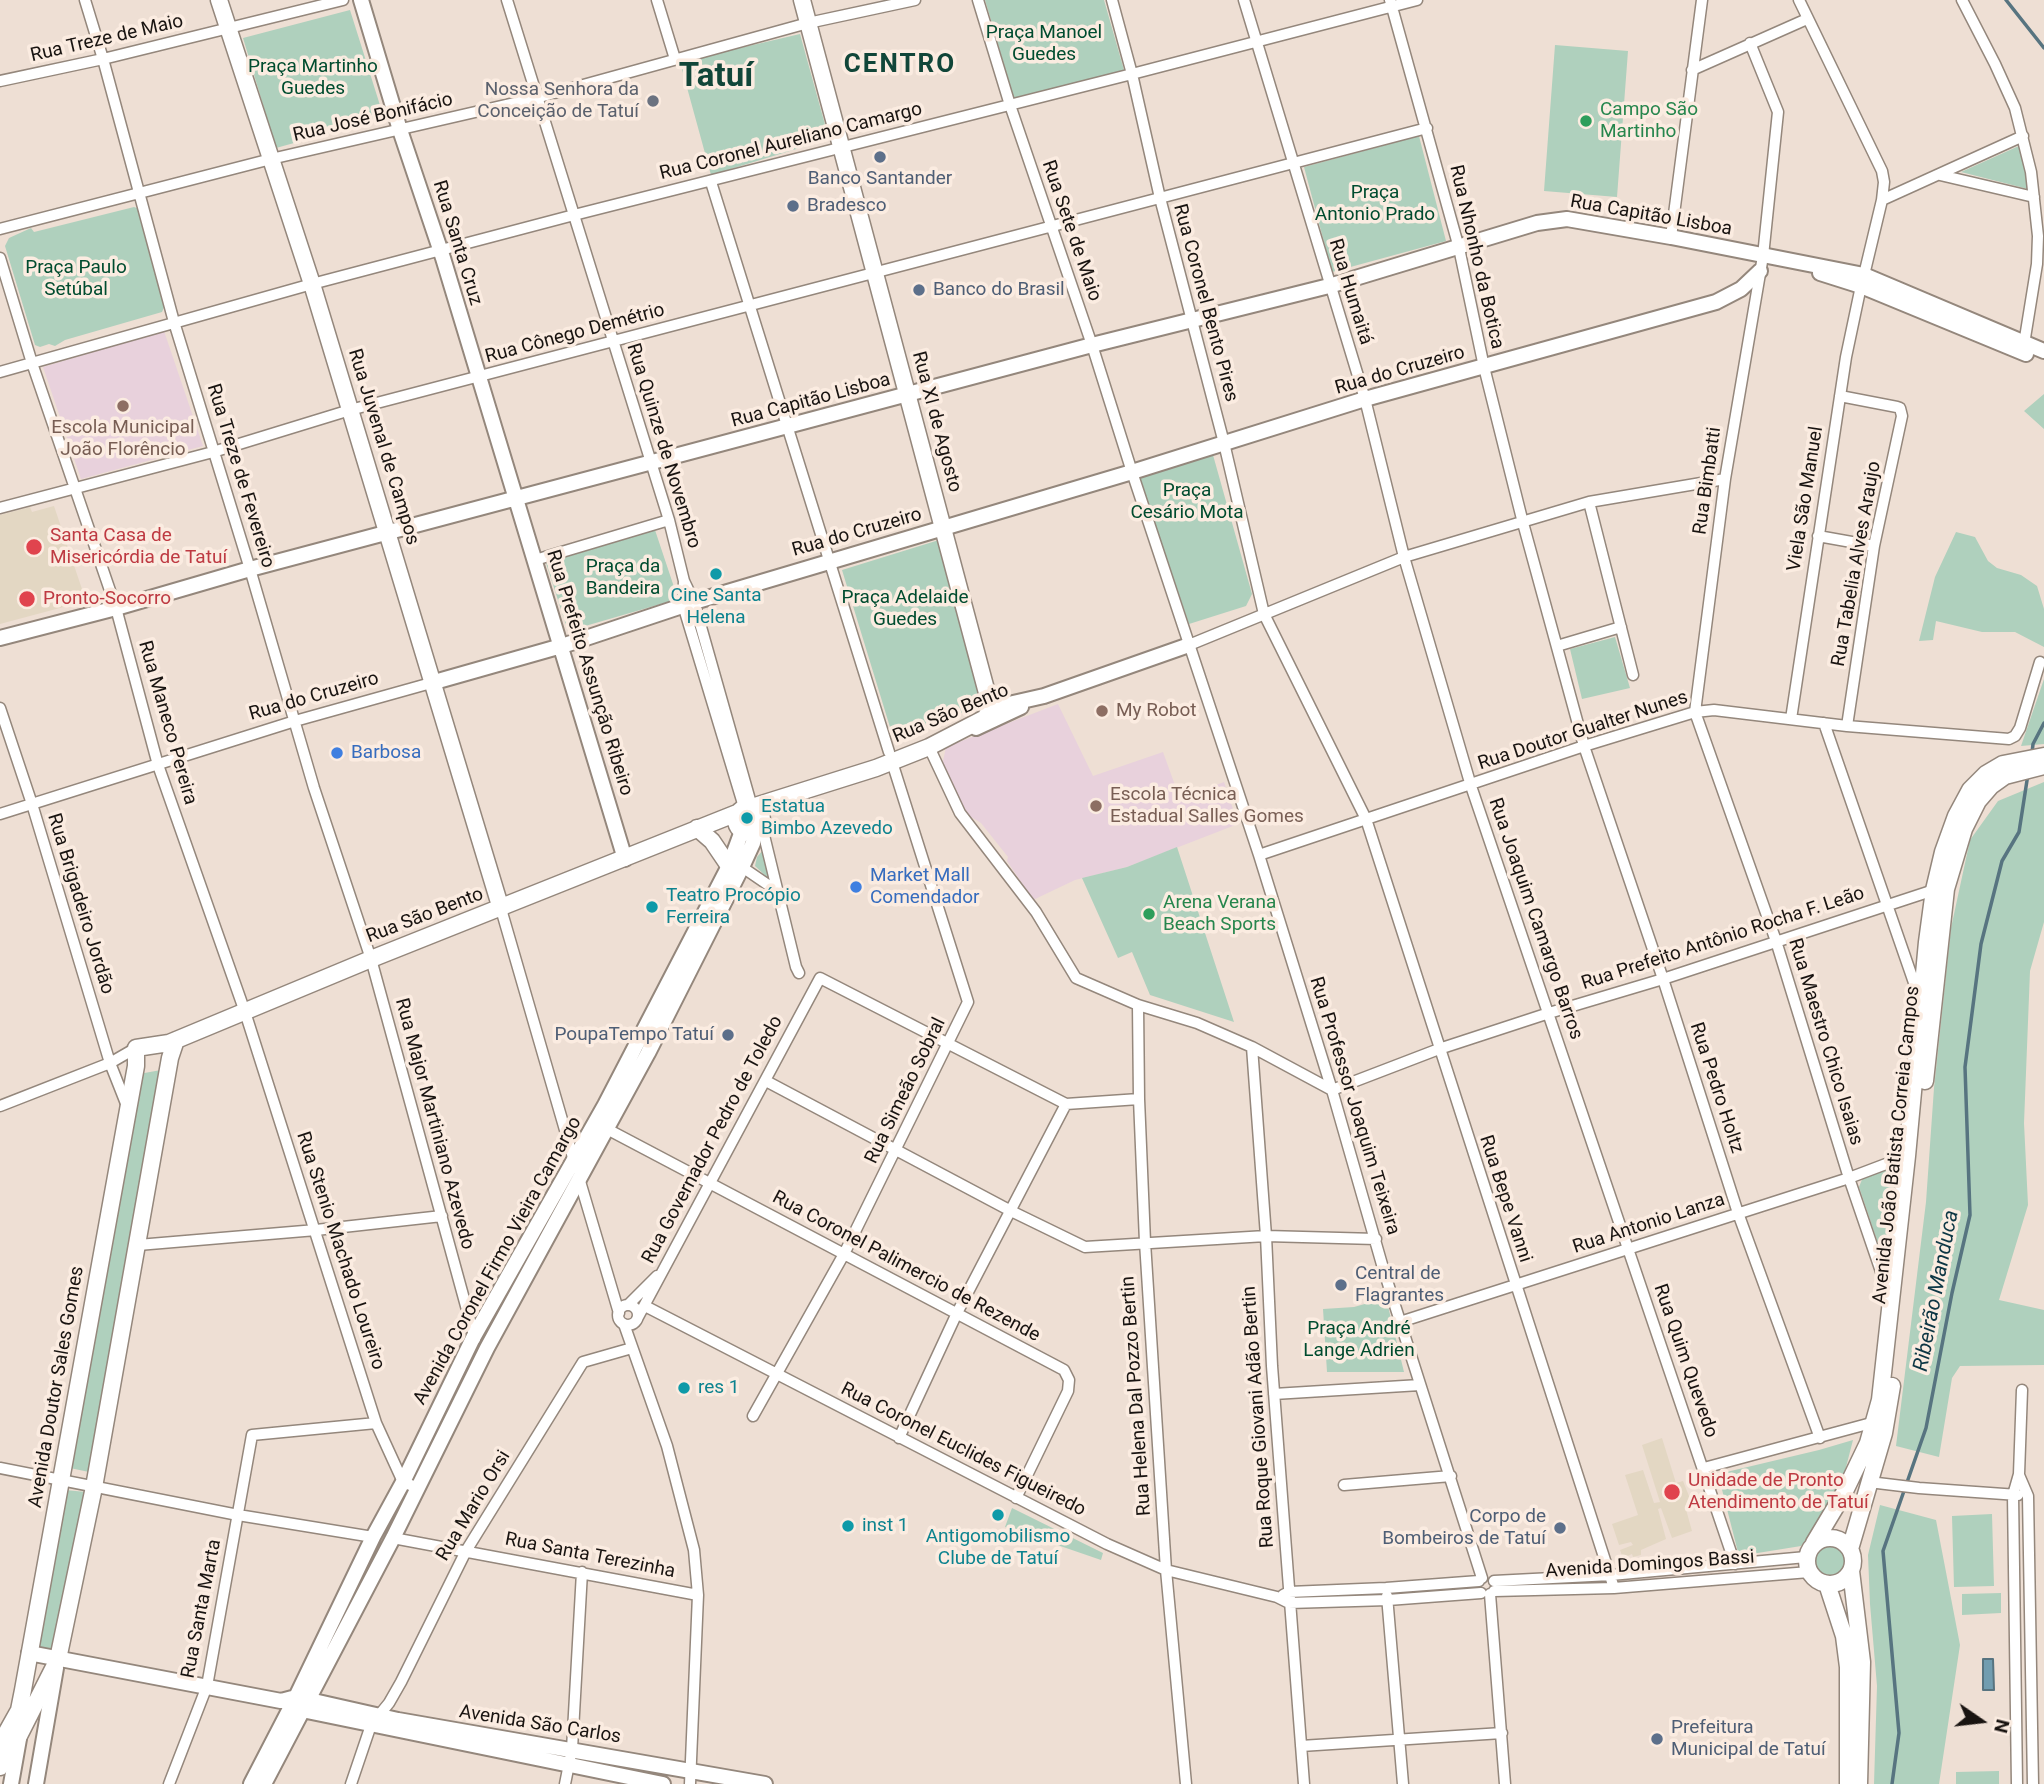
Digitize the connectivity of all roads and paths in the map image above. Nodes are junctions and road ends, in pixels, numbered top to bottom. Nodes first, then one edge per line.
1 (85, 0) edge
2 (219, 0) edge
3 (343, 0) edge
4 (360, 0) edge
5 (507, 0) edge
6 (657, 0) edge
7 (802, 0) edge
8 (915, 0) edge
9 (978, 0) edge
10 (1112, 0) edge
11 (1244, 0) edge
12 (1417, 0) edge
13 (1702, 0) edge
14 (1798, 0) edge
15 (1962, 0) edge
16 (1391, 3) edge
17 (1807, 19) junction
18 (808, 23) junction
19 (227, 29) junction
20 (1256, 41) junction
21 (1751, 43) junction
22 (103, 59) junction
23 (675, 59) junction
24 (1692, 70) junction
25 (1132, 74) junction
26 (0, 80) edge
27 (536, 98) junction
28 (1010, 105) junction
29 (1427, 128) junction
30 (400, 130) junction
31 (2024, 136) junction
32 (842, 146) junction
33 (271, 159) junction
34 (1292, 162) junction
35 (2031, 172) junction
36 (1940, 175) junction
37 (2044, 179) edge
38 (711, 182) junction
39 (139, 192) junction
40 (2034, 197) junction
41 (1160, 198) junction
42 (1882, 200) junction
43 (2040, 212) edge
44 (574, 215) junction
45 (1051, 226) junction
46 (0, 229) edge
47 (1671, 236) junction
48 (1458, 248) junction
49 (441, 252) junction
50 (1763, 256) junction
51 (0, 258) edge
52 (1760, 271) junction
53 (874, 274) junction
54 (1862, 281) junction
55 (312, 284) junction
56 (1329, 286) junction
57 (751, 307) junction
58 (1191, 320) junction
59 (174, 322) junction
60 (613, 342) junction
61 (2024, 344) junction
62 (1092, 345) junction
63 (2044, 351) edge
64 (2044, 360) edge
65 (32, 363) junction
66 (1484, 367) junction
67 (0, 372) edge
68 (478, 378) junction
69 (907, 396) junction
70 (1840, 396) junction
71 (1365, 400) junction
72 (350, 410) junction
73 (789, 426) junction
74 (1224, 443) junction
75 (213, 452) junction
76 (651, 463) junction
77 (1132, 472) junction
78 (1725, 479) junction
79 (75, 487) junction
80 (515, 499) junction
81 (1589, 502) junction
82 (0, 508) edge
83 (669, 520) junction
84 (1523, 523) junction
85 (942, 528) junction
86 (387, 534) junction
87 (1818, 536) junction
88 (1874, 546) junction
89 (1404, 557) junction
90 (535, 560) junction
91 (830, 561) junction
92 (250, 569) junction
93 (689, 603) junction
94 (116, 608) junction
95 (1264, 614) junction
96 (1621, 627) junction
97 (0, 638) edge
98 (1189, 645) junction
99 (561, 646) junction
100 (1556, 646) junction
101 (2039, 662) dead end
102 (1633, 675) dead end
103 (431, 683) junction
104 (1044, 696) junction
105 (0, 708) edge
106 (991, 708) junction
107 (1695, 712) junction
108 (1791, 719) junction
109 (295, 721) junction
110 (1824, 723) junction
111 (1847, 726) junction
112 (1584, 746) junction
113 (929, 747) junction
114 (891, 757) junction
115 (2043, 763) edge
116 (158, 765) junction
117 (2022, 765) junction
118 (1471, 786) junction
119 (32, 804) junction
120 (0, 814) edge
121 (749, 819) junction
122 (1366, 819) junction
123 (696, 828) junction
124 (1259, 855) junction
125 (625, 859) junction
126 (735, 867) junction
127 (1934, 890) junction
128 (777, 891) junction
129 (1887, 904) junction
130 (500, 909) junction
131 (1776, 941) junction
132 (371, 959) junction
133 (799, 973) dead end
134 (1663, 979) junction
135 (1921, 1002) junction
136 (1138, 1005) junction
137 (245, 1012) junction
138 (1549, 1013) junction
139 (172, 1042) junction
140 (948, 1043) junction
141 (1252, 1047) junction
142 (136, 1048) junction
143 (1439, 1049) junction
144 (110, 1063) junction
145 (136, 1066) junction
146 (766, 1081) junction
147 (1332, 1090) junction
148 (1139, 1099) junction
149 (1066, 1104) junction
150 (0, 1106) edge
151 (128, 1110) junction
152 (607, 1129) junction
153 (896, 1151) junction
154 (1907, 1156) junction
155 (574, 1162) junction
156 (1849, 1178) junction
157 (580, 1180) junction
158 (710, 1183) junction
159 (1011, 1211) junction
160 (1738, 1213) junction
161 (442, 1216) junction
162 (316, 1230) junction
163 (1266, 1236) junction
164 (1376, 1239) junction
165 (1145, 1242) junction
166 (138, 1245) junction
167 (1627, 1250) junction
168 (844, 1254) junction
169 (665, 1268) junction
170 (1515, 1286) junction
171 (1892, 1303) junction
172 (628, 1305) junction
173 (645, 1306) junction
174 (619, 1313) junction
175 (957, 1313) junction
176 (637, 1319) junction
177 (1400, 1322) junction
178 (624, 1324) junction
179 (473, 1338) junction
180 (487, 1348) junction
181 (632, 1348) junction
182 (778, 1373) junction
183 (1420, 1385) junction
184 (2022, 1390) dead end
185 (1274, 1394) junction
186 (753, 1416) dead end
187 (1876, 1422) junction
188 (376, 1423) junction
189 (899, 1438) junction
190 (1820, 1438) junction
191 (0, 1468) edge
192 (1704, 1468) junction
193 (2019, 1474) junction
194 (1451, 1476) junction
195 (61, 1481) junction
196 (403, 1482) junction
197 (1869, 1482) junction
198 (1344, 1485) dead end
199 (94, 1487) junction
200 (418, 1488) junction
201 (1844, 1493) junction
202 (2013, 1495) junction
203 (2028, 1496) junction
204 (1016, 1497) junction
205 (238, 1515) junction
206 (373, 1537) junction
207 (393, 1538) junction
208 (1850, 1549) junction
209 (466, 1551) junction
210 (1810, 1557) junction
211 (1735, 1564) junction
212 (1166, 1570) junction
213 (1851, 1571) junction
214 (582, 1572) junction
215 (1611, 1575) junction
216 (1481, 1579) junction
217 (1826, 1584) junction
218 (1386, 1588) junction
219 (1614, 1588) junction
220 (1490, 1590) junction
221 (698, 1594) junction
222 (1289, 1598) junction
223 (1388, 1600) junction
224 (29, 1653) junction
225 (58, 1659) junction
226 (207, 1686) junction
227 (296, 1703) junction
228 (19, 1710) junction
229 (374, 1721) junction
230 (1502, 1733) junction
231 (20, 1734) junction
232 (1400, 1739) junction
233 (0, 1744) edge
234 (1300, 1746) junction
235 (572, 1749) junction
236 (569, 1765) junction
237 (0, 1767) edge
238 (691, 1777) edge
239 (11, 1784) edge
240 (36, 1784) edge
241 (169, 1784) edge
242 (250, 1784) edge
243 (264, 1784) edge
244 (351, 1784) edge
245 (565, 1784) edge
246 (663, 1784) edge
247 (765, 1784) edge
248 (1186, 1784) edge
249 (1304, 1784) edge
250 (1403, 1784) edge
251 (1505, 1784) edge
252 (1848, 1784) edge
253 (1859, 1784) edge
254 (2017, 1784) edge
255 (2033, 1784) edge

1 - 22 street, Rua Treze de Fevereiro
2 - 19 main road, Rua Juvenal de Campos
3 - 19 street, Rua Treze de Maio
4 - 30 main road, Rua Santa Cruz
5 - 27 street, Rua Quinze de Novembro
6 - 23 street
7 - 18 main road
8 - 18 street, Rua José Bonifácio
9 - 28 street, Rua Sete de Maio
10 - 25 street, Rua Coronel Bento Pires
11 - 20 street, Rua Humaitá
12 - 16 street, Rua Coronel Aureliano Camargo
13 - 24 street
14 - 17 street, Viela São Manuel
15 - 31 street
16 - 20 street, Rua Coronel Aureliano Camargo
16 - 29 street, Rua Nhonho da Botica
17 - 21 street
17 - 42 street, Viela São Manuel
18 - 23 street, Rua José Bonifácio
18 - 32 main road, Rua XI de Agosto
19 - 22 street, Rua Treze de Maio
19 - 33 main road, Rua Juvenal de Campos
20 - 25 street, Rua Coronel Aureliano Camargo
20 - 34 street, Rua Humaitá
21 - 24 street
21 - 50 street, Rua Bimbatti
22 - 26 street, Rua Treze de Maio
22 - 39 street, Rua Treze de Fevereiro
23 - 27 street, Rua José Bonifácio
24 - 47 street
25 - 28 street, Rua Coronel Aureliano Camargo
25 - 41 street, Rua Coronel Bento Pires
27 - 30 street, Rua José Bonifácio
27 - 44 street, Rua Quinze de Novembro
28 - 32 street, Rua Coronel Aureliano Camargo
28 - 45 street, Rua Sete de Maio
29 - 34 street, Rua Cônego Demétrio
29 - 48 street, Rua Nhonho da Botica
30 - 33 street, Rua José Bonifácio
30 - 49 main road, Rua Santa Cruz
31 - 35 street
31 - 36 street
32 - 38 street, Rua Coronel Aureliano Camargo
32 - 53 main road, Rua XI de Agosto
33 - 39 street, Rua José Bonifácio
33 - 55 main road, Rua Juvenal de Campos
34 - 41 street, Rua Cônego Demétrio
34 - 56 street, Rua Humaitá
35 - 37 street
35 - 40 street
36 - 40 street
36 - 42 street
38 - 44 street, Rua Coronel Aureliano Camargo
38 - 57 street
39 - 46 street, Rua José Bonifácio
39 - 59 street, Rua Treze de Fevereiro
40 - 43 street
41 - 45 street, Rua Cônego Demétrio
41 - 58 street, Rua Coronel Bento Pires
42 - 54 street, Viela São Manuel
43 - 61 street
44 - 49 street, Rua Coronel Aureliano Camargo
44 - 60 street, Rua Quinze de Novembro
45 - 53 street, Rua Cônego Demétrio
45 - 62 street, Rua Sete de Maio
47 - 48 main road, Rua Capitão Lisboa
47 - 50 main road, Rua Capitão Lisboa
48 - 56 main road, Rua Capitão Lisboa
48 - 66 street, Rua Nhonho da Botica
49 - 55 street, Rua Coronel Aureliano Camargo
49 - 68 main road, Rua Santa Cruz
50 - 52 street, Rua Bimbatti
50 - 54 main road, Rua Capitão Lisboa
51 - 65 street
52 - 66 main road, Rua do Cruzeiro
52 - 78 street, Rua Bimbatti
53 - 57 street, Rua Cônego Demétrio
53 - 69 main road, Rua XI de Agosto
54 - 61 main road, Rua Capitão Lisboa
54 - 64 main road, Rua Capitão Lisboa
54 - 70 street, Viela São Manuel
55 - 59 street, Rua Coronel Aureliano Camargo
55 - 72 main road, Rua Juvenal de Campos
56 - 58 main road, Rua Capitão Lisboa
56 - 71 street, Rua Humaitá
57 - 60 street, Rua Cônego Demétrio
57 - 73 street
58 - 62 main road, Rua Capitão Lisboa
58 - 74 street, Rua Coronel Bento Pires
59 - 65 street
59 - 75 street, Rua Treze de Fevereiro
60 - 68 street, Rua Cônego Demétrio
60 - 76 street, Rua Quinze de Novembro
61 - 63 main road, Rua Capitão Lisboa
62 - 69 main road, Rua Capitão Lisboa
62 - 77 street, Rua Sete de Maio
65 - 67 street
65 - 79 street, Rua Maneco Pereira
66 - 71 main road, Rua do Cruzeiro
66 - 84 street, Rua Nhonho da Botica
68 - 72 street, Rua Cônego Demétrio
68 - 80 main road, Rua Santa Cruz
69 - 73 main road, Rua Capitão Lisboa
69 - 85 main road, Rua XI de Agosto
70 - 87 street, Viela São Manuel
70 - 88 street, Rua Tabelia Alves Araujo
71 - 74 main road, Rua do Cruzeiro
71 - 89 street, Rua Humaitá
72 - 75 street, Rua Cônego Demétrio
72 - 86 main road, Rua Juvenal de Campos
73 - 76 main road, Rua Capitão Lisboa
73 - 91 street
74 - 77 main road, Rua do Cruzeiro
74 - 95 street, Rua Coronel Bento Pires
75 - 79 street, Rua Cônego Demétrio
75 - 92 street, Rua Treze de Fevereiro
76 - 80 main road, Rua Capitão Lisboa
76 - 83 street, Rua Quinze de Novembro
77 - 85 main road, Rua do Cruzeiro
77 - 98 street, Rua Sete de Maio
78 - 81 street
78 - 107 street, Rua Bimbatti
79 - 82 street, Rua Cônego Demétrio
79 - 94 street, Rua Maneco Pereira
80 - 86 main road, Rua Capitão Lisboa
80 - 90 main road, Rua Prefeito Assunção Ribeiro
81 - 84 street
81 - 96 street
83 - 90 street
83 - 93 street, Rua Quinze de Novembro
84 - 89 street
84 - 100 street, Rua Nhonho da Botica
85 - 91 main road, Rua do Cruzeiro
85 - 106 main road, Rua XI de Agosto
86 - 92 main road, Rua Capitão Lisboa
86 - 103 main road, Rua Juvenal de Campos
87 - 88 street
87 - 108 street, Viela São Manuel
88 - 111 street, Rua Tabelia Alves Araujo
89 - 95 street
89 - 118 street, Rua Joaquim Camargo Barros
90 - 99 main road, Rua Prefeito Assunção Ribeiro
91 - 93 main road, Rua do Cruzeiro
91 - 114 street
92 - 94 main road, Rua Capitão Lisboa
92 - 109 street, Rua Treze de Fevereiro
93 - 99 main road, Rua do Cruzeiro
93 - 121 street, Rua Quinze de Novembro
94 - 97 main road, Rua Capitão Lisboa
94 - 116 street, Rua Maneco Pereira
95 - 98 street
95 - 122 street, Rua Coronel Bento Pires
96 - 100 street
96 - 102 street
98 - 104 main road, Rua São Bento
98 - 124 street, Rua Professor Joaquim Teixeira
99 - 103 main road, Rua do Cruzeiro
99 - 125 main road, Rua Prefeito Assunção Ribeiro
100 - 112 street, Rua Pedro Holtz
101 - 111 street, Rua Doutor Gualter Nunes
103 - 109 street, Rua do Cruzeiro
103 - 130 main road, Rua Juvenal de Campos
104 - 106 main road, Rua São Bento
104 - 113 main road, Rua São Bento
105 - 119 street, Rua Brigadeiro Jordão
106 - 113 main road
106 - 114 main road, Rua São Bento
107 - 108 street, Rua Doutor Gualter Nunes
107 - 112 street, Rua Doutor Gualter Nunes
107 - 131 street, Rua Maestro Chico Isaias
108 - 110 street, Rua Doutor Gualter Nunes
109 - 116 street, Rua do Cruzeiro
109 - 132 street, Rua Treze de Fevereiro
110 - 111 street, Rua Doutor Gualter Nunes
110 - 129 street
112 - 118 street, Rua Doutor Gualter Nunes
112 - 134 street, Rua Pedro Holtz
113 - 114 main road, Rua São Bento
113 - 136 street
114 - 121 main road, Rua São Bento
114 - 140 street, Rua Simeão Sobral
115 - 117 main road, Avenida João Batista Correia Campos
116 - 119 street, Rua do Cruzeiro
116 - 137 street, Rua Maneco Pereira
117 - 127 main road, Avenida João Batista Correia Campos
117 - 197 main road, Avenida João Batista Correia Campos
118 - 122 street, Rua Doutor Gualter Nunes
118 - 138 street, Rua Joaquim Camargo Barros
119 - 120 street, Rua do Cruzeiro
119 - 144 street, Rua Brigadeiro Jordão
121 - 123 main road, Rua São Bento
121 - 126 main road, Avenida Coronel Firmo Vieira Camargo
121 - 128 street, Rua Quinze de Novembro
122 - 124 street, Rua Doutor Gualter Nunes
122 - 143 street, Rua Bepe Vanni
123 - 125 main road, Rua São Bento
123 - 126 main road
124 - 147 street, Rua Professor Joaquim Teixeira
125 - 130 main road, Rua São Bento
126 - 128 street
126 - 152 main road, Avenida Coronel Firmo Vieira Camargo
126 - 155 main road, Avenida Coronel Firmo Vieira Camargo
127 - 129 street, Rua Prefeito Antônio Rocha F. Leão
127 - 135 main road, Avenida João Batista Correia Campos
128 - 133 street, Rua Quinze de Novembro
129 - 131 street, Rua Prefeito Antônio Rocha F. Leão
129 - 135 street
130 - 132 main road, Rua São Bento
130 - 155 street
131 - 134 street, Rua Prefeito Antônio Rocha F. Leão
131 - 156 street, Rua Maestro Chico Isaias
132 - 137 main road, Rua São Bento
132 - 161 street, Rua Major Martiniano Azevedo
134 - 138 street, Rua Prefeito Antônio Rocha F. Leão
134 - 160 street, Rua Pedro Holtz
135 - 154 main road, Avenida João Batista Correia Campos
136 - 141 street
136 - 148 street, Rua Helena Dal Pozzo Bertin
137 - 139 main road, Rua São Bento
137 - 162 street, Rua Stenio Machado Loureiro
138 - 143 street, Rua Prefeito Antônio Rocha F. Leão
138 - 167 street, Rua Joaquim Camargo Barros
139 - 142 main road, Rua São Bento
139 - 145 main road, Rua São Bento
139 - 166 main road, Avenida Doutor Sales Gomes
140 - 146 street, Rua Governador Pedro de Toledo
140 - 149 street
140 - 153 street, Rua Simeão Sobral
141 - 147 street
141 - 163 street, Rua Roque Giovani Adão Bertin
142 - 144 street, Rua São Bento
142 - 145 main road, Avenida Doutor Sales Gomes
143 - 147 street, Rua Prefeito Antônio Rocha F. Leão
143 - 170 street, Rua Bepe Vanni
144 - 145 street, Rua São Bento
144 - 150 street, Rua São Bento
144 - 151 street, Rua Brigadeiro Jordão
145 - 151 main road, Avenida Doutor Sales Gomes
146 - 153 street
146 - 158 street, Rua Governador Pedro de Toledo
147 - 164 street, Rua Professor Joaquim Teixeira
148 - 149 street
148 - 165 street, Rua Helena Dal Pozzo Bertin
149 - 159 street
151 - 195 main road, Avenida Doutor Sales Gomes
152 - 157 main road, Avenida Coronel Firmo Vieira Camargo
152 - 158 street, Rua Coronel Palimercio de Rezende
153 - 159 street
153 - 168 street, Rua Simeão Sobral
154 - 156 street, Rua Antonio Lanza
154 - 171 main road, Avenida João Batista Correia Campos
155 - 157 street
155 - 179 main road, Avenida Coronel Firmo Vieira Camargo
156 - 160 street, Rua Antonio Lanza
156 - 171 street, Rua Maestro Chico Isaias
157 - 174 street
157 - 180 main road, Avenida Coronel Firmo Vieira Camargo
158 - 168 street, Rua Coronel Palimercio de Rezende
158 - 169 street, Rua Governador Pedro de Toledo
159 - 165 street
159 - 175 street
160 - 167 street, Rua Antonio Lanza
160 - 190 street, Rua Pedro Holtz
161 - 162 street
161 - 179 street, Rua Major Martiniano Azevedo
162 - 166 street
162 - 188 street, Rua Stenio Machado Loureiro
163 - 164 street
163 - 165 street
163 - 185 street, Rua Roque Giovani Adão Bertin
164 - 177 street, Rua Professor Joaquim Teixeira
165 - 212 street, Rua Helena Dal Pozzo Bertin
166 - 199 main road, Avenida Doutor Sales Gomes
167 - 170 street, Rua Antonio Lanza
167 - 192 street, Rua Quim Quevedo
168 - 175 street, Rua Coronel Palimercio de Rezende
168 - 182 street, Rua Simeão Sobral
169 - 172 street
169 - 173 street, Rua Governador Pedro de Toledo
170 - 177 street, Rua Antonio Lanza
170 - 215 street, Rua Bepe Vanni
171 - 187 main road, Avenida João Batista Correia Campos
172 - 174 street
172 - 176 street
173 - 176 street, Rua Governador Pedro de Toledo
173 - 182 street, Rua Coronel Euclides Figueiredo
174 - 178 street
175 - 189 street
175 - 204 street, Rua Coronel Palimercio de Rezende
176 - 178 street
177 - 183 street, Rua Professor Joaquim Teixeira
178 - 181 street
179 - 180 street
179 - 196 main road, Avenida Coronel Firmo Vieira Camargo
180 - 200 main road, Avenida Coronel Firmo Vieira Camargo
181 - 209 street, Rua Mario Orsi
181 - 221 street
182 - 186 street, Rua Simeão Sobral
182 - 189 street, Rua Coronel Euclides Figueiredo
183 - 185 street
183 - 194 street, Rua Professor Joaquim Teixeira
184 - 193 street
185 - 222 street, Rua Roque Giovani Adão Bertin
187 - 190 street
187 - 201 main road, Avenida João Batista Correia Campos
188 - 196 street, Rua Stenio Machado Loureiro
188 - 205 street, Rua Santa Marta
189 - 204 street, Rua Coronel Euclides Figueiredo
190 - 192 street
191 - 195 street
192 - 211 street, Rua Quim Quevedo
193 - 202 street
193 - 203 street
194 - 198 street
194 - 216 street, Rua Professor Joaquim Teixeira
195 - 199 street
195 - 224 main road, Avenida Doutor Sales Gomes
196 - 200 street
196 - 206 main road, Avenida Coronel Firmo Vieira Camargo
197 - 201 main road
197 - 202 street
197 - 208 main road, Avenida João Batista Correia Campos
199 - 205 street
199 - 225 main road, Avenida Doutor Sales Gomes
200 - 207 main road, Avenida Coronel Firmo Vieira Camargo
201 - 210 main road, Avenida João Batista Correia Campos
202 - 203 street
202 - 254 street
203 - 255 street
204 - 212 street, Rua Coronel Euclides Figueiredo
205 - 206 street
205 - 226 street, Rua Santa Marta
206 - 227 main road, Avenida Coronel Firmo Vieira Camargo
207 - 209 street, Rua Santa Terezinha
207 - 227 main road, Avenida Coronel Firmo Vieira Camargo
208 - 210 main road
208 - 213 main road
209 - 214 street, Rua Santa Terezinha
209 - 229 street, Rua Mario Orsi
210 - 211 street, Avenida Domingos Bassi
210 - 217 main road
210 - 219 street, Avenida Domingos Bassi
211 - 215 street, Avenida Domingos Bassi
212 - 222 street, Rua Coronel Euclides Figueiredo
212 - 248 street, Rua Helena Dal Pozzo Bertin
213 - 217 main road
213 - 253 main road
214 - 221 street, Rua Santa Terezinha
214 - 235 street
215 - 219 street, Rua Bepe Vanni
215 - 220 street, Avenida Domingos Bassi
216 - 218 street
216 - 220 street
216 - 220 street, Rua Professor Joaquim Teixeira
217 - 252 main road
218 - 222 street
218 - 223 street
219 - 220 street, Avenida Domingos Bassi
220 - 223 street, Avenida Domingos Bassi
220 - 230 street
221 - 238 street
222 - 223 street, Avenida Domingos Bassi
222 - 234 street, Rua Roque Giovani Adão Bertin
223 - 232 street
224 - 225 main road, Avenida São Carlos
224 - 228 main road, Avenida Doutor Sales Gomes
225 - 226 main road, Avenida São Carlos
225 - 231 main road, Avenida Doutor Sales Gomes
225 - 240 main road, Avenida Doutor Sales Gomes
226 - 227 main road, Avenida São Carlos
226 - 241 street, Rua Santa Marta
227 - 229 main road, Avenida São Carlos
227 - 242 main road, Avenida Coronel Firmo Vieira Camargo
227 - 243 main road, Avenida Coronel Firmo Vieira Camargo
228 - 231 main road, Avenida Doutor Sales Gomes
228 - 233 main road
229 - 235 main road, Avenida São Carlos
229 - 236 main road, Avenida São Carlos
229 - 244 street, Rua Mario Orsi
230 - 232 street
230 - 251 street
231 - 237 main road
231 - 239 main road, Avenida Doutor Sales Gomes
232 - 234 street
232 - 250 street
234 - 249 street, Rua Roque Giovani Adão Bertin
235 - 236 street
235 - 238 main road, Avenida São Carlos
236 - 245 street
236 - 246 main road, Avenida São Carlos
238 - 247 main road, Avenida São Carlos

